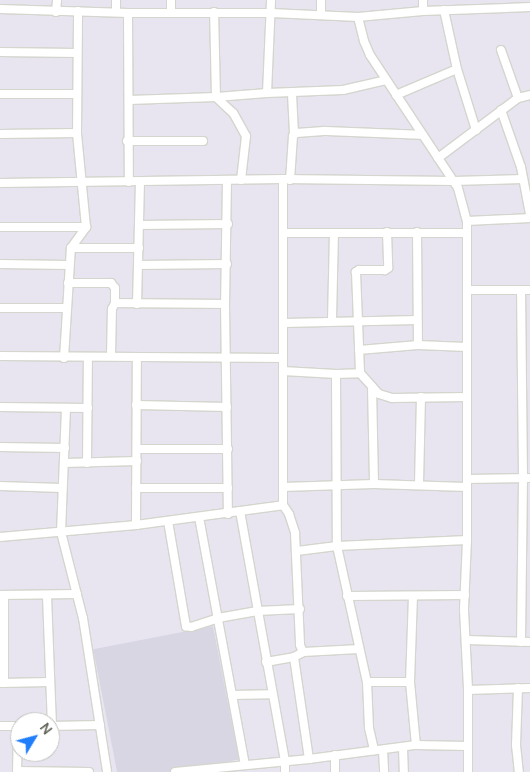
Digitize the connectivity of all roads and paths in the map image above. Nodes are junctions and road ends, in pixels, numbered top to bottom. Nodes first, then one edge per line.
1 (57, 0) edge
2 (116, 0) edge
3 (171, 0) edge
4 (271, 0) edge
5 (320, 0) edge
6 (423, 0) edge
7 (476, 0) edge
8 (530, 6) edge
9 (0, 9) edge
10 (444, 10) junction
11 (476, 10) junction
12 (78, 11) junction
13 (116, 11) junction
14 (423, 11) junction
15 (56, 12) junction
16 (171, 12) junction
17 (214, 12) junction
18 (128, 13) junction
19 (271, 13) junction
20 (321, 15) junction
21 (358, 17) junction
22 (501, 50) dead end
23 (0, 52) edge
24 (77, 53) junction
25 (457, 69) junction
26 (386, 80) junction
27 (267, 93) junction
28 (0, 94) edge
29 (77, 94) junction
30 (292, 94) junction
31 (396, 95) junction
32 (530, 95) edge
33 (216, 97) junction
34 (518, 98) junction
35 (129, 100) junction
36 (501, 110) junction
37 (476, 130) junction
38 (77, 133) junction
39 (0, 134) edge
40 (294, 134) junction
41 (422, 135) junction
42 (127, 141) junction
43 (203, 141) dead end
44 (438, 158) junction
45 (530, 165) edge
46 (521, 167) junction
47 (523, 179) junction
48 (227, 180) junction
49 (241, 180) junction
50 (287, 180) junction
51 (454, 181) junction
52 (129, 182) junction
53 (140, 182) junction
54 (0, 183) edge
55 (83, 183) junction
56 (530, 210) edge
57 (530, 218) edge
58 (467, 221) junction
59 (228, 224) junction
60 (139, 225) junction
61 (86, 226) junction
62 (0, 227) edge
63 (387, 232) junction
64 (417, 232) junction
65 (284, 233) junction
66 (334, 233) junction
67 (467, 233) junction
68 (71, 248) junction
69 (139, 248) junction
70 (0, 264) edge
71 (69, 264) junction
72 (227, 264) junction
73 (138, 265) junction
74 (68, 283) junction
75 (467, 290) junction
76 (521, 290) junction
77 (530, 290) edge
78 (115, 303) junction
79 (137, 304) junction
80 (225, 304) junction
81 (0, 308) edge
82 (66, 308) junction
83 (332, 320) junction
84 (357, 320) junction
85 (417, 320) junction
86 (284, 323) junction
87 (418, 346) junction
88 (467, 347) junction
89 (359, 350) junction
90 (527, 350) edge
91 (111, 355) junction
92 (0, 356) edge
93 (226, 356) junction
94 (137, 357) junction
95 (64, 358) junction
96 (88, 358) junction
97 (283, 358) junction
98 (283, 371) junction
99 (360, 373) junction
100 (336, 374) junction
101 (372, 387) junction
102 (420, 397) junction
103 (467, 397) junction
104 (136, 406) junction
105 (0, 407) edge
106 (227, 407) junction
107 (66, 408) junction
108 (88, 408) junction
109 (526, 433) edge
110 (0, 447) edge
111 (65, 448) junction
112 (137, 449) junction
113 (228, 449) junction
114 (137, 461) junction
115 (64, 463) junction
116 (87, 463) junction
117 (527, 478) edge
118 (467, 483) junction
119 (374, 484) junction
120 (420, 484) junction
121 (336, 485) junction
122 (0, 486) edge
123 (283, 487) junction
124 (62, 488) junction
125 (136, 488) junction
126 (228, 488) junction
127 (283, 505) junction
128 (240, 511) junction
129 (228, 514) junction
130 (199, 517) junction
131 (168, 521) junction
132 (526, 522) edge
133 (136, 525) junction
134 (61, 532) junction
135 (0, 537) edge
136 (467, 540) junction
137 (337, 546) junction
138 (297, 551) junction
139 (526, 564) edge
140 (77, 594) junction
141 (2, 595) edge
142 (465, 595) junction
143 (48, 596) junction
144 (348, 596) junction
145 (413, 596) junction
146 (521, 602) junction
147 (530, 602) edge
148 (300, 609) junction
149 (257, 612) junction
150 (218, 618) junction
151 (467, 640) junction
152 (521, 642) junction
153 (530, 642) edge
154 (359, 648) junction
155 (302, 652) junction
156 (294, 657) junction
157 (266, 662) junction
158 (49, 682) junction
159 (367, 682) junction
160 (410, 682) junction
161 (2, 683) edge
162 (518, 688) junction
163 (530, 688) edge
164 (468, 690) junction
165 (272, 694) junction
166 (232, 695) junction
167 (50, 712) edge
168 (100, 725) junction
169 (60, 726) edge
170 (416, 745) junction
171 (468, 746) junction
172 (403, 748) junction
173 (374, 750) junction
174 (383, 750) junction
175 (335, 755) junction
176 (309, 759) junction
177 (285, 761) junction
178 (242, 768) edge
179 (17, 771) edge
180 (199, 771) edge
181 (89, 772) edge
182 (108, 772) edge
183 (175, 772) edge
184 (285, 772) edge
185 (335, 772) edge
186 (384, 772) edge
187 (404, 772) edge
188 (468, 772) edge
189 (519, 772) edge

1 - 15 street
2 - 13 street
3 - 16 street
4 - 19 street
5 - 20 street
6 - 14 street
7 - 11 street
8 - 11 street
9 - 15 street
10 - 11 street
10 - 14 street
10 - 25 street
12 - 13 street
12 - 15 street
12 - 24 street
13 - 18 street
14 - 21 street
16 - 17 street
16 - 18 street
17 - 19 street
17 - 33 street
18 - 35 street
19 - 20 street
19 - 27 street
20 - 21 street
21 - 26 street
22 - 34 street
23 - 24 street
24 - 29 street
25 - 31 street
25 - 37 street
26 - 30 street
26 - 31 street
27 - 30 street
27 - 33 street
28 - 29 street
29 - 38 street
30 - 40 street
31 - 41 street
32 - 34 street
33 - 35 street
33 - 49 street
34 - 36 street
35 - 42 street
36 - 37 street
36 - 46 street
37 - 44 street
38 - 39 street
38 - 55 street
40 - 41 street
40 - 50 street
41 - 44 street
42 - 43 street
42 - 52 street
44 - 51 street
45 - 46 street
46 - 47 street
47 - 51 street
47 - 56 street
48 - 49 street
48 - 53 street
48 - 59 street
49 - 50 street
50 - 51 street
50 - 65 street
51 - 58 street
52 - 53 street
52 - 55 street
53 - 60 street
54 - 55 street
55 - 61 street
57 - 58 street
58 - 67 street
59 - 60 street
59 - 72 street
60 - 69 street
61 - 62 street
61 - 68 street
63 - 64 street
63 - 66 street
63 - 84 street
64 - 67 street
64 - 85 street
65 - 66 street
65 - 86 street
66 - 83 street
67 - 75 street
68 - 69 street
68 - 71 street
69 - 73 street
70 - 71 street
71 - 74 street
72 - 73 street
72 - 80 street
73 - 79 street
74 - 78 street
74 - 82 street
75 - 76 street
75 - 88 street
76 - 77 street
76 - 90 street
78 - 79 street
78 - 91 street
79 - 80 street
80 - 93 street
81 - 82 street
82 - 95 street
83 - 84 street
83 - 86 street
84 - 85 street
84 - 89 street
85 - 87 street
86 - 97 street
87 - 88 street
87 - 89 street
88 - 103 street
89 - 99 street
90 - 109 street
91 - 94 street
91 - 96 street
92 - 95 street
93 - 94 street
93 - 97 street
93 - 106 street
94 - 104 street
95 - 96 street
96 - 108 street
97 - 98 street
98 - 100 street
98 - 123 street
99 - 100 street
99 - 101 street
100 - 121 street
101 - 102 street
101 - 119 street
102 - 103 street
102 - 120 street
103 - 118 street
104 - 106 street
104 - 112 street
105 - 107 street
106 - 113 street
107 - 108 street
107 - 111 street
108 - 116 street
109 - 117 street
110 - 111 street
111 - 115 street
112 - 113 street
112 - 114 street
113 - 126 street
114 - 116 street
114 - 125 street
115 - 116 street
115 - 124 street
117 - 118 street
117 - 132 street
118 - 120 street
118 - 136 street
119 - 120 street
119 - 121 street
121 - 123 street
121 - 137 street
122 - 124 street
123 - 127 street
124 - 134 street
125 - 126 street
125 - 133 street
126 - 129 street
127 - 128 street
127 - 138 street
128 - 129 street
128 - 149 street
129 - 130 street
130 - 131 street
130 - 150 street
131 - 133 street
131 - 150 street
132 - 139 street
133 - 134 street
134 - 135 street
134 - 140 street
136 - 137 street
136 - 142 street
137 - 138 street
137 - 144 street
138 - 148 street
139 - 146 street
140 - 143 street
140 - 168 street
141 - 143 street
141 - 161 street
142 - 145 street
142 - 151 street
143 - 158 street
144 - 145 street
144 - 154 street
145 - 160 street
146 - 147 street
146 - 152 street
148 - 149 street
148 - 155 street
149 - 150 street
149 - 157 street
150 - 166 street
151 - 152 street
151 - 164 street
152 - 153 street
154 - 155 street
154 - 159 street
155 - 156 street
156 - 157 street
156 - 176 street
157 - 165 street
158 - 161 street
158 - 167 street
159 - 160 street
159 - 173 street
160 - 170 street
162 - 163 street
162 - 164 street
162 - 189 street
164 - 171 street
165 - 166 street
165 - 177 street
166 - 178 street
168 - 169 street
168 - 182 street
170 - 171 street
170 - 172 street
171 - 188 street
172 - 174 street
172 - 187 street
173 - 174 street
173 - 175 street
174 - 186 street
175 - 176 street
175 - 185 street
176 - 177 street
177 - 178 street
177 - 184 street
178 - 180 street
179 - 181 street
180 - 183 street

